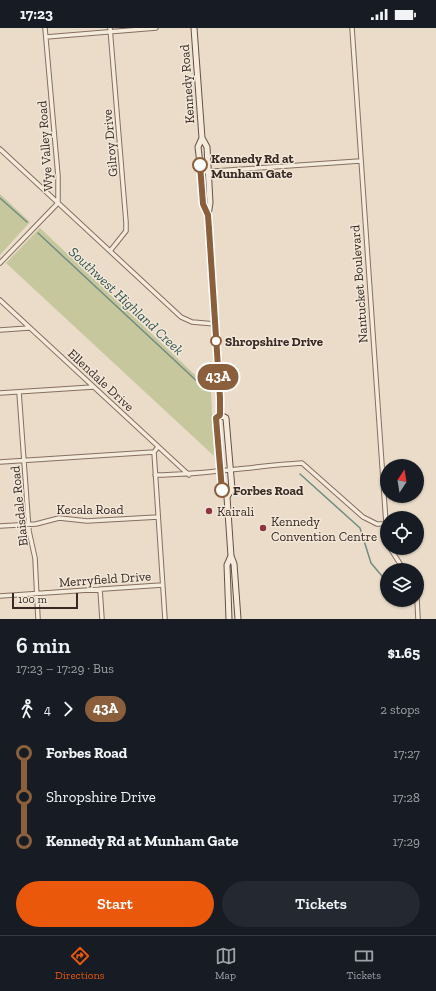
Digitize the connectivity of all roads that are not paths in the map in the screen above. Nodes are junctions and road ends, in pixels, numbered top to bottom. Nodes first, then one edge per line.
1 (45, 28) edge
2 (156, 28) edge
3 (194, 28) edge
4 (352, 28) edge
5 (110, 30) edge
6 (46, 37) junction
7 (202, 138) junction
8 (0, 149) edge
9 (360, 161) junction
10 (209, 171) junction
11 (200, 172) junction
12 (58, 203) junction
13 (208, 215) junction
14 (110, 251) junction
15 (0, 263) edge
16 (0, 300) edge
17 (215, 324) junction
18 (29, 328) junction
19 (0, 330) edge
20 (93, 387) junction
21 (19, 392) junction
22 (0, 393) edge
23 (220, 415) junction
24 (158, 447) junction
25 (154, 452) junction
26 (24, 460) junction
27 (0, 462) edge
28 (230, 470) junction
29 (220, 472) junction
30 (155, 475) junction
31 (189, 475) junction
32 (227, 497) junction
33 (384, 511) edge
34 (158, 517) junction
35 (28, 524) junction
36 (380, 524) edge
37 (0, 526) edge
38 (231, 556) junction
39 (162, 585) junction
40 (100, 589) junction
41 (37, 593) junction
42 (0, 596) edge
43 (417, 607) edge
44 (38, 619) edge
45 (102, 619) edge
46 (165, 619) edge
47 (230, 619) edge
48 (238, 619) edge
49 (418, 619) edge

1 - 6 street, Wye Valley Road
2 - 5 street
3 - 7 main road, Kennedy Road
4 - 9 street, Nantucket Boulevard
5 - 6 street
5 - 14 street, Gilroy Drive
6 - 12 street, Wye Valley Road
7 - 10 main road, Kennedy Road
7 - 11 main road, Kennedy Road
8 - 12 street
9 - 10 street
9 - 33 street, Nantucket Boulevard
10 - 11 street
10 - 13 main road, Kennedy Road
11 - 13 main road, Kennedy Road
12 - 14 street
12 - 15 street, Wye Valley Road
13 - 17 main road, Kennedy Road
14 - 17 street
16 - 18 street, Ellendale Drive
17 - 23 main road, Kennedy Road
18 - 19 street
18 - 20 street, Ellendale Drive
20 - 21 street
20 - 24 street, Ellendale Drive
21 - 22 street
21 - 26 street, Blaisdale Road
23 - 28 main road, Kennedy Road
23 - 29 main road, Kennedy Road
24 - 25 street
24 - 31 street, Ellendale Drive
25 - 26 street
25 - 30 street
26 - 27 street
26 - 35 street, Blaisdale Road
28 - 29 street
28 - 32 main road, Kennedy Road
28 - 36 street
29 - 31 street
29 - 32 main road, Kennedy Road
30 - 31 street
30 - 34 street
32 - 38 main road, Kennedy Road
34 - 35 street, Kecala Road
34 - 39 street
35 - 37 street, Kecala Road
35 - 41 street, Blaisdale Road
38 - 47 main road, Kennedy Road
38 - 48 main road, Kennedy Road
39 - 40 street, Merryfield Drive
39 - 46 street
40 - 41 street, Merryfield Drive
40 - 45 street
41 - 42 street, Merryfield Drive
41 - 44 street, Blaisdale Road
43 - 49 street

